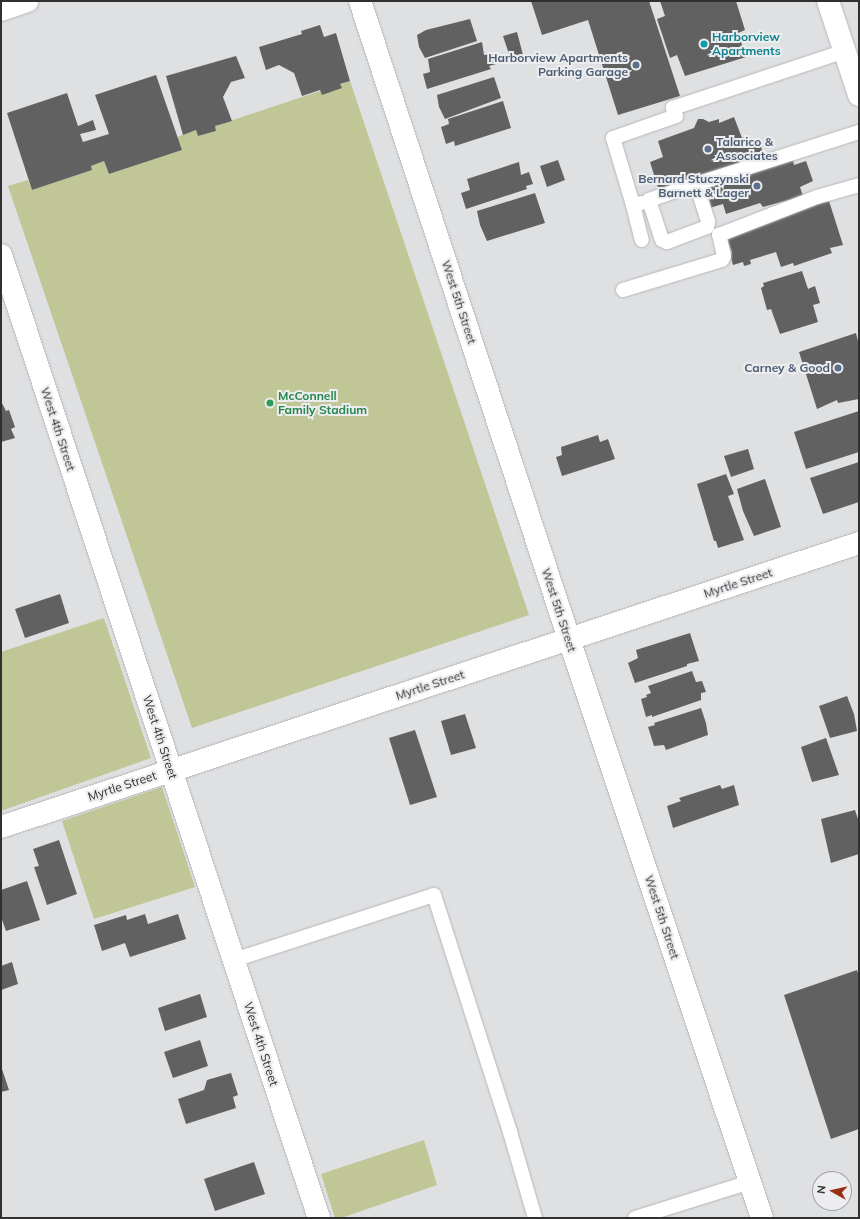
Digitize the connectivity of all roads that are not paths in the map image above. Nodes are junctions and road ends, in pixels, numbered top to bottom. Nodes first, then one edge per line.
1 (26, 1) edge
2 (360, 1) edge
3 (828, 1) edge
4 (1, 10) edge
5 (845, 51) junction
6 (859, 95) edge
7 (859, 132) edge
8 (696, 184) junction
9 (859, 185) edge
10 (649, 200) junction
11 (633, 205) junction
12 (642, 240) dead end
13 (1, 256) edge
14 (623, 290) dead end
15 (859, 543) edge
16 (569, 639) junction
17 (171, 770) junction
18 (1, 827) edge
19 (234, 960) junction
20 (750, 1182) junction
21 (319, 1218) edge
22 (535, 1218) edge
23 (635, 1218) edge
24 (762, 1218) edge

1 - 4 street
2 - 16 street, West 5th Street
3 - 5 street
5 - 6 street
5 - 11 lane
7 - 8 lane
8 - 10 lane
8 - 10 lane
9 - 14 lane
10 - 11 lane
11 - 12 lane
13 - 17 street, West 4th Street
15 - 16 street, Myrtle Street
16 - 17 street, Myrtle Street
16 - 20 street, West 5th Street
17 - 18 street, Myrtle Street
17 - 19 street, West 4th Street
19 - 21 street, West 4th Street
19 - 22 lane
20 - 23 lane
20 - 24 street, West 5th Street

